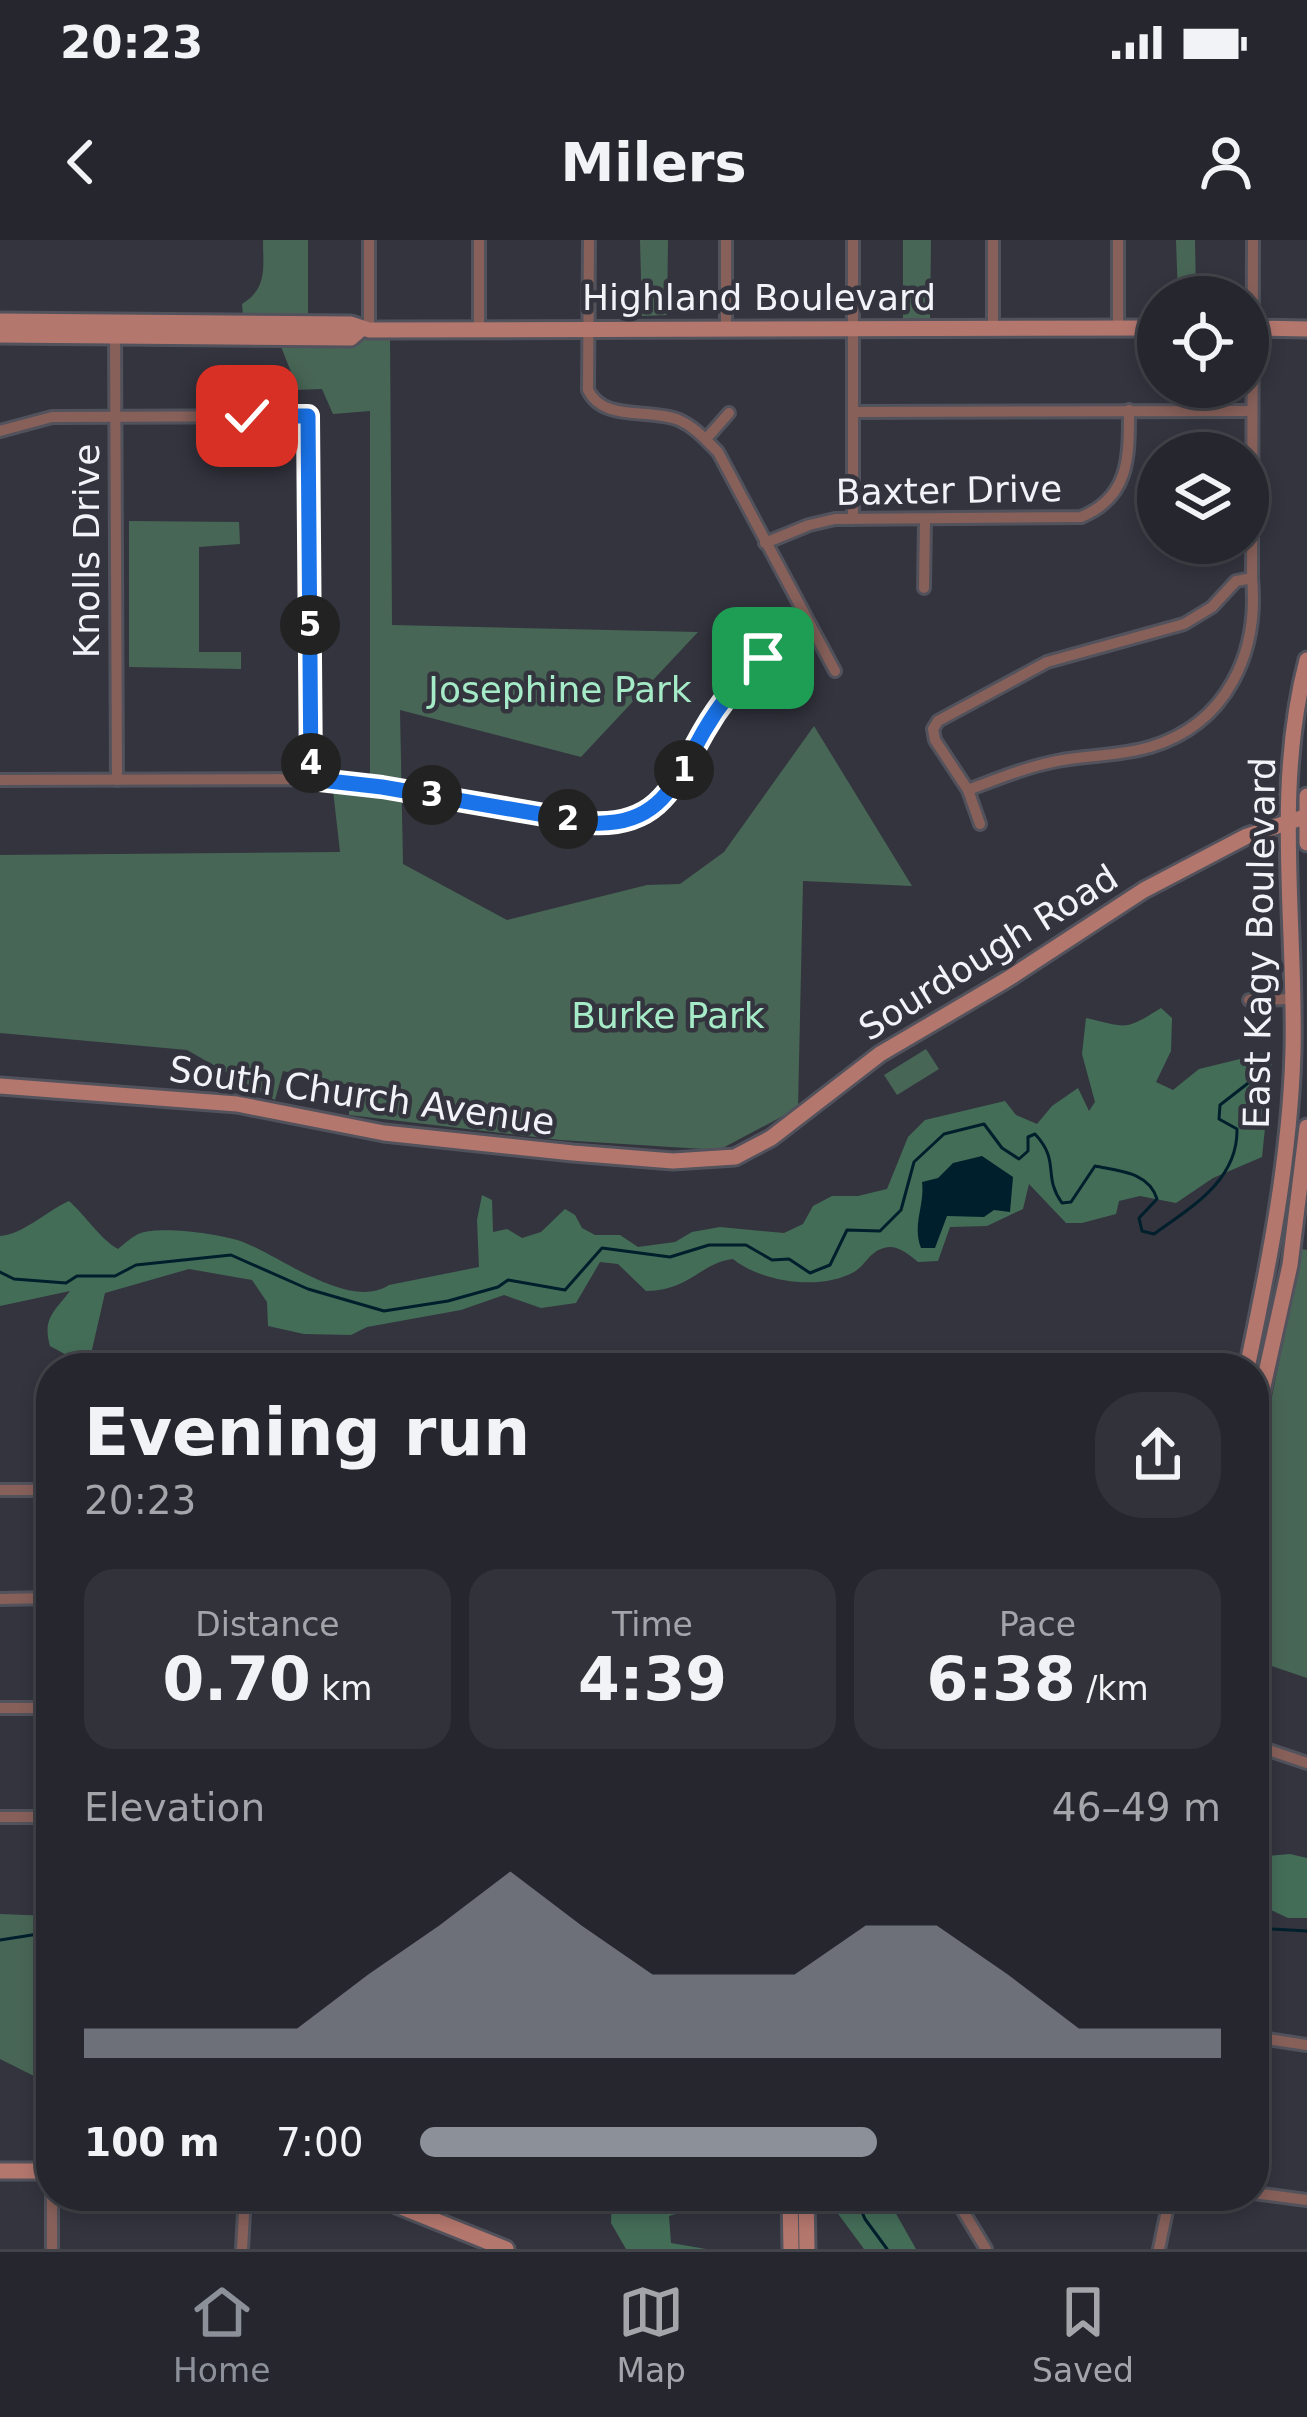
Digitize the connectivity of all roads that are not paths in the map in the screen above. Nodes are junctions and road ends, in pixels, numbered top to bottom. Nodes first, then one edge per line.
1 (369, 240) edge
2 (479, 240) edge
3 (589, 240) edge
4 (725, 240) edge
5 (853, 240) edge
6 (993, 240) edge
7 (1118, 240) edge
8 (1253, 240) edge
9 (1252, 276) edge
10 (0, 321) edge
11 (479, 327) junction
12 (589, 327) junction
13 (726, 327) junction
14 (853, 327) junction
15 (993, 327) junction
16 (1118, 328) junction
17 (1137, 328) edge
18 (1269, 328) edge
19 (115, 329) junction
20 (1307, 329) edge
21 (364, 330) junction
22 (0, 335) edge
23 (1252, 408) edge
24 (1129, 410) junction
25 (1252, 411) junction
26 (853, 412) junction
27 (729, 413) dead end
28 (116, 417) junction
29 (0, 431) edge
30 (706, 439) junction
31 (853, 519) junction
32 (925, 519) junction
33 (765, 543) junction
34 (1252, 578) junction
35 (924, 588) dead end
36 (812, 632) junction
37 (1307, 660) edge
38 (835, 671) dead end
39 (0, 779) edge
40 (311, 779) junction
41 (117, 780) junction
42 (968, 790) junction
43 (1307, 796) edge
44 (1306, 816) edge
45 (1286, 821) junction
46 (980, 824) dead end
47 (1307, 843) edge
48 (1292, 999) junction
49 (1249, 1000) dead end
50 (0, 1086) edge
51 (1307, 1127) edge
52 (715, 1160) joint
53 (1250, 1353) edge
54 (1269, 1360) edge
55 (0, 1490) edge
56 (36, 1490) edge
57 (36, 1598) edge
58 (0, 1599) edge
59 (0, 1708) edge
60 (36, 1708) edge
61 (1269, 1750) edge
62 (1307, 1763) edge
63 (0, 1817) edge
64 (36, 1817) edge
65 (1269, 2039) edge
66 (1307, 2045) edge
67 (0, 2170) edge
68 (36, 2171) edge
69 (1269, 2195) edge
70 (1307, 2200) edge
71 (52, 2211) edge
72 (244, 2211) edge
73 (411, 2211) edge
74 (790, 2211) edge
75 (806, 2211) edge
76 (963, 2211) edge
77 (1167, 2211) edge
78 (52, 2249) edge
79 (242, 2249) edge
80 (506, 2249) edge
81 (791, 2249) edge
82 (806, 2249) edge
83 (986, 2249) edge
84 (1159, 2249) edge

1 - 21 street
2 - 11 street
3 - 12 street
4 - 13 street
5 - 14 street
6 - 15 street
7 - 16 street
8 - 9 street
10 - 19 main road, Highland Boulevard
11 - 12 main road, Highland Boulevard
11 - 21 main road, Highland Boulevard
12 - 13 main road, Highland Boulevard
12 - 30 street
13 - 14 main road, Highland Boulevard
14 - 15 main road, Highland Boulevard
14 - 26 street
15 - 16 main road, Highland Boulevard
16 - 17 main road, Highland Boulevard
18 - 20 main road
19 - 21 main road, Highland Boulevard
19 - 22 main road, Highland Boulevard
19 - 28 street, Knolls Drive
23 - 25 street
24 - 25 street
24 - 26 street
24 - 32 street, Baxter Drive
25 - 34 street
26 - 31 street
27 - 30 street
28 - 29 street
28 - 40 street
28 - 41 street, Knolls Drive
30 - 33 street
31 - 32 street, Baxter Drive
31 - 33 street, Baxter Drive
32 - 35 street
33 - 36 street
34 - 42 street
34 - 42 street
36 - 38 street
36 - 40 street
37 - 45 main road, East Kagy Boulevard
39 - 41 street
40 - 41 street
42 - 46 street
43 - 44 main road, East Kagy Boulevard
44 - 45 main road, Sourdough Road
44 - 47 main road, East Kagy Boulevard
45 - 48 main road, East Kagy Boulevard
45 - 52 main road, Sourdough Road
48 - 49 street
48 - 53 main road, East Kagy Boulevard
50 - 52 main road, South Church Avenue
51 - 54 main road, East Kagy Boulevard
55 - 56 street
57 - 58 street
59 - 60 street
61 - 62 street
63 - 64 street
65 - 66 street
67 - 68 main road
69 - 70 street
71 - 78 street
72 - 79 street
73 - 80 main road
74 - 81 main road
75 - 82 main road
76 - 83 street
77 - 84 street

